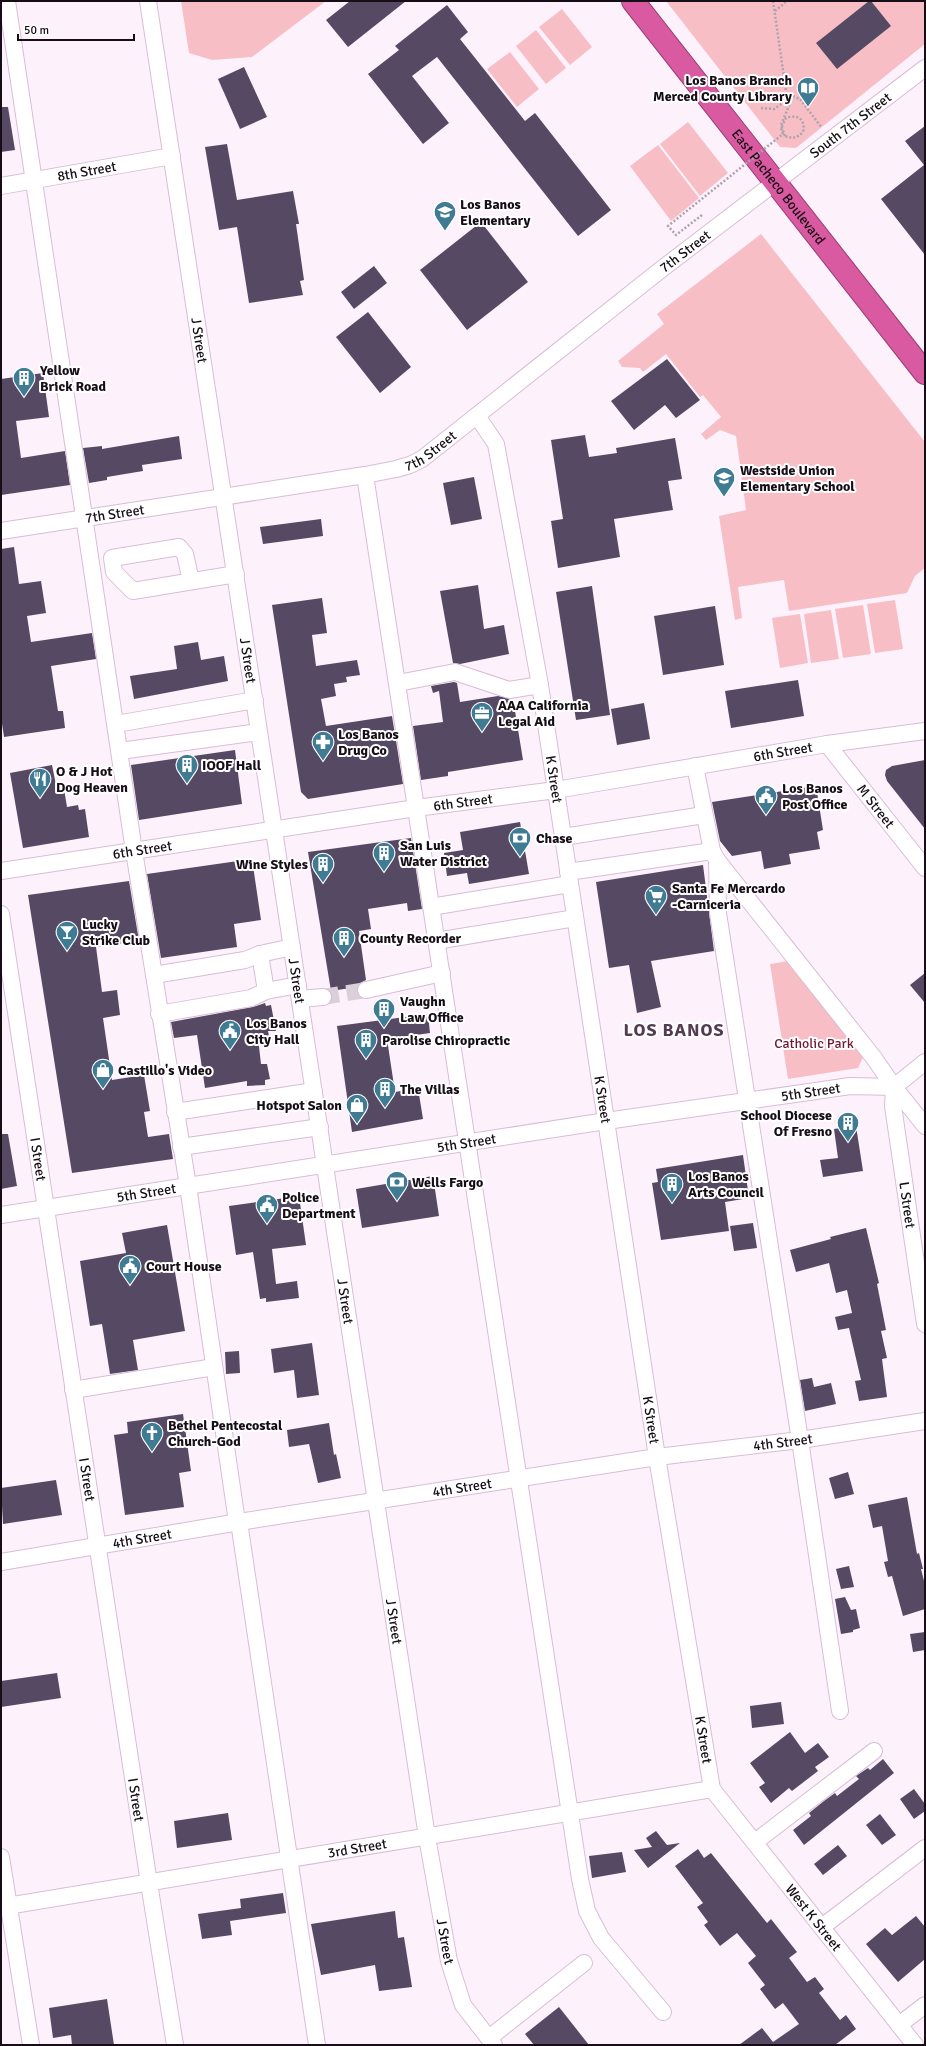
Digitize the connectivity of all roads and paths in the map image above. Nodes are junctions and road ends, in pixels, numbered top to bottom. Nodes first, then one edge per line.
1 (7, 1) edge
2 (148, 1) edge
3 (633, 1) edge
4 (773, 1) edge
5 (787, 1) edge
6 (774, 11) junction
7 (925, 68) edge
8 (794, 96) junction
9 (787, 98) junction
10 (761, 108) dead end
11 (831, 140) junction
12 (172, 156) junction
13 (34, 181) junction
14 (775, 181) junction
15 (1, 186) edge
16 (702, 215) dead end
17 (925, 373) edge
18 (477, 416) junction
19 (365, 475) junction
20 (224, 497) junction
21 (85, 518) junction
22 (1, 531) edge
23 (92, 564) junction
24 (114, 572) junction
25 (236, 574) junction
26 (191, 581) junction
27 (398, 683) junction
28 (540, 685) junction
29 (255, 700) junction
30 (116, 724) junction
31 (925, 731) edge
32 (259, 732) junction
33 (827, 744) junction
34 (120, 751) junction
35 (695, 766) junction
36 (556, 790) junction
37 (416, 808) junction
38 (704, 815) junction
39 (274, 830) junction
40 (563, 837) junction
41 (134, 851) junction
42 (714, 855) junction
43 (925, 868) edge
44 (1, 871) edge
45 (569, 878) junction
46 (431, 907) junction
47 (1, 914) edge
48 (575, 918) junction
49 (436, 941) junction
50 (292, 947) junction
51 (4, 953) edge
52 (260, 954) junction
53 (442, 973) junction
54 (154, 975) junction
55 (366, 990) tunnel mouth
56 (266, 991) junction
57 (299, 992) junction
58 (323, 997) tunnel mouth
59 (159, 1014) junction
60 (925, 1062) edge
61 (894, 1087) junction
62 (314, 1091) junction
63 (747, 1100) junction
64 (175, 1112) junction
65 (606, 1121) junction
66 (320, 1126) junction
67 (925, 1126) edge
68 (467, 1142) junction
69 (181, 1147) junction
70 (326, 1164) junction
71 (188, 1186) junction
72 (46, 1208) junction
73 (1, 1215) edge
74 (925, 1324) edge
75 (214, 1366) junction
76 (73, 1390) junction
77 (925, 1421) edge
78 (800, 1440) junction
79 (658, 1458) junction
80 (518, 1479) junction
81 (376, 1501) junction
82 (238, 1522) junction
83 (98, 1546) junction
84 (1, 1562) edge
85 (840, 1711) dead end
86 (874, 1751) dead end
87 (712, 1789) junction
88 (569, 1813) junction
89 (427, 1837) junction
90 (755, 1842) junction
91 (925, 1848) edge
92 (1, 1857) edge
93 (288, 1858) junction
94 (149, 1883) junction
95 (5, 1906) edge
96 (822, 1927) junction
97 (584, 1963) dead end
98 (925, 2005) edge
99 (663, 2012) dead end
100 (899, 2025) junction
101 (492, 2042) edge
102 (31, 2045) edge
103 (175, 2045) edge
104 (317, 2045) edge
105 (915, 2045) edge

1 - 13 street
2 - 12 street, J Street
3 - 14 highway, East Pacheco Boulevard
4 - 6 path
5 - 6 path
6 - 9 path
7 - 11 street, South 7th Street
8 - 9 path
8 - 11 path
8 - 16 path, bridge
9 - 10 path
11 - 14 street, South 7th Street
12 - 13 street, 8th Street
12 - 20 street, J Street
13 - 15 street, 8th Street
13 - 21 street
14 - 17 highway, East Pacheco Boulevard
14 - 18 street, 7th Street
18 - 19 street, 7th Street
18 - 28 street, K Street
19 - 20 street, 7th Street
19 - 27 street
20 - 21 street, 7th Street
20 - 25 street, J Street
21 - 22 street, 7th Street
21 - 23 street
23 - 24 street
23 - 30 street
24 - 26 street
24 - 26 street
25 - 26 street
25 - 29 street, J Street
27 - 28 street
27 - 37 street
28 - 36 street, K Street
29 - 30 street
29 - 32 street, J Street
30 - 34 street
31 - 33 street, 6th Street
32 - 34 street
32 - 39 street, J Street
33 - 35 street, 6th Street
33 - 43 street, M Street
34 - 41 street
35 - 36 street, 6th Street
35 - 38 street
36 - 37 street, 6th Street
36 - 40 street, K Street
37 - 39 street, 6th Street
37 - 46 street
38 - 40 street
38 - 42 street
39 - 41 street, 6th Street
39 - 50 street, J Street
40 - 45 street, K Street
41 - 44 street, 6th Street
41 - 54 street
42 - 45 street
42 - 61 street
42 - 63 street
45 - 46 street
45 - 48 street, K Street
46 - 49 street
47 - 51 street, I Street
48 - 49 street
48 - 65 street, K Street
49 - 53 street
50 - 52 street
50 - 57 street, J Street
51 - 72 street, I Street
52 - 54 street
52 - 56 street
53 - 55 street
53 - 68 street
54 - 59 street
56 - 57 street
56 - 59 street
57 - 58 street
57 - 62 street, J Street
59 - 64 street
60 - 61 street
61 - 63 street, 5th Street
61 - 67 street
61 - 74 street, L Street
62 - 64 street
62 - 66 street, J Street
63 - 65 street, 5th Street
63 - 78 street
64 - 69 street
65 - 68 street, 5th Street
65 - 79 street, K Street
66 - 69 street
66 - 70 street, J Street
68 - 70 street, 5th Street
68 - 80 street
69 - 71 street
70 - 71 street, 5th Street
70 - 81 street, J Street
71 - 72 street, 5th Street
71 - 75 street
72 - 73 street, 5th Street
72 - 76 street, I Street
75 - 76 street
75 - 82 street
76 - 83 street, I Street
77 - 78 street, 4th Street
78 - 79 street, 4th Street
78 - 85 street
79 - 80 street, 4th Street
79 - 87 street, K Street
80 - 81 street, 4th Street
80 - 88 street
81 - 82 street, 4th Street
81 - 89 street, J Street
82 - 83 street, 4th Street
82 - 93 street
83 - 84 street, 4th Street
83 - 94 street, I Street
86 - 90 street
87 - 88 street, 3rd Street
87 - 90 street, West K Street
88 - 89 street, 3rd Street
88 - 99 street
89 - 93 street, 3rd Street
89 - 101 street, J Street
90 - 96 street, West K Street
91 - 96 street
92 - 95 street
93 - 94 street, 3rd Street
93 - 104 street
94 - 95 street, 3rd Street
94 - 103 street, I Street
95 - 102 street
96 - 100 street, West K Street
97 - 101 street
98 - 100 street
100 - 105 street, West K Street

